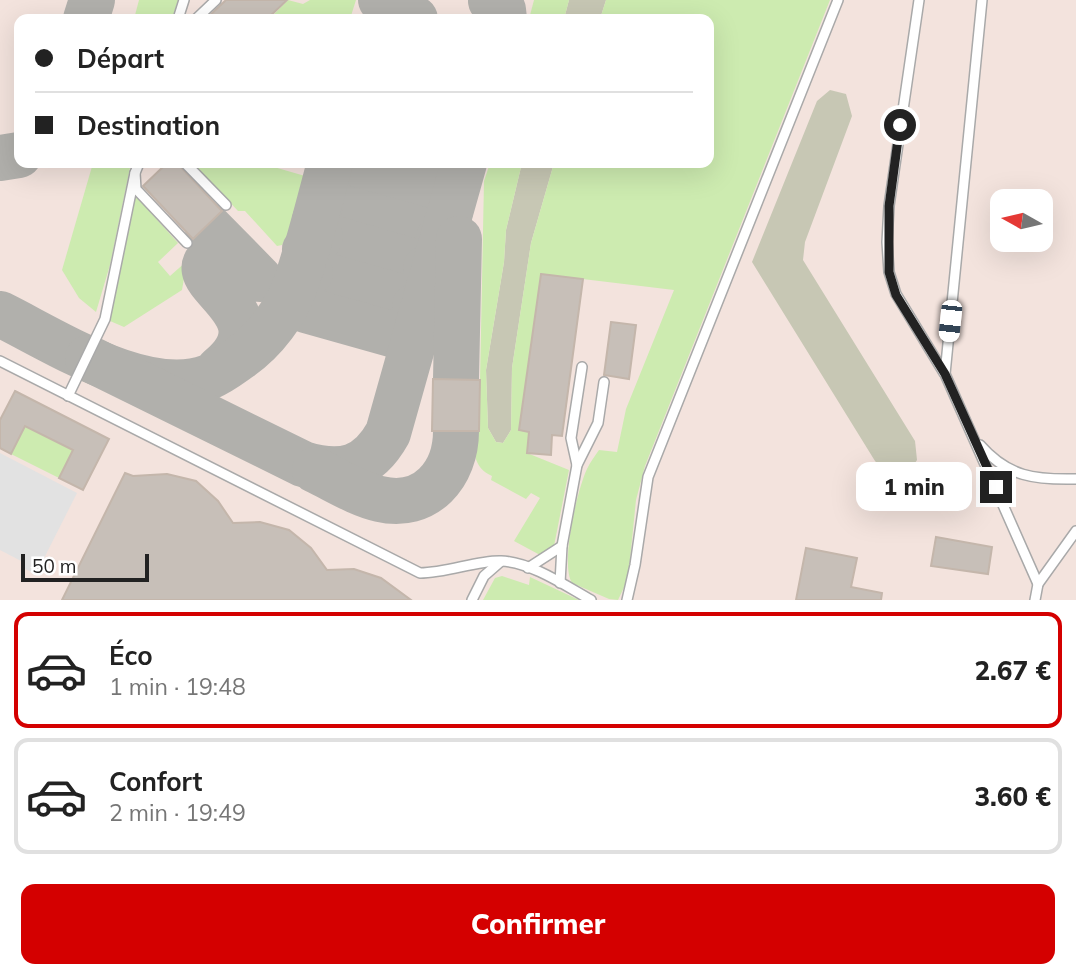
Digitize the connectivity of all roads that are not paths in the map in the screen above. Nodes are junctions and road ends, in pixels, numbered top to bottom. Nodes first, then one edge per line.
1 (216, 0) edge
2 (838, 0) edge
3 (919, 0) edge
4 (982, 0) edge
5 (201, 14) edge
6 (137, 168) edge
7 (190, 168) edge
8 (135, 173) junction
9 (226, 205) dead end
10 (187, 243) dead end
11 (0, 361) edge
12 (582, 367) dead end
13 (945, 374) junction
14 (604, 382) dead end
15 (68, 396) junction
16 (975, 439) junction
17 (577, 465) junction
18 (1076, 479) edge
19 (1076, 531) edge
20 (562, 546) junction
21 (501, 561) junction
22 (528, 568) junction
23 (560, 583) junction
24 (1038, 584) junction
25 (472, 600) edge
26 (591, 600) edge
27 (626, 600) edge
28 (1035, 600) edge

1 - 5 lane
2 - 27 lane
3 - 13 lane
4 - 13 lane
6 - 8 lane
7 - 9 lane
8 - 10 lane
8 - 15 lane
11 - 15 lane
12 - 17 lane
13 - 16 lane
14 - 17 lane
15 - 21 lane
16 - 18 lane
16 - 24 lane
17 - 20 lane
19 - 24 lane
20 - 22 lane
20 - 23 lane
21 - 22 lane
21 - 25 lane
22 - 23 lane
23 - 26 lane
24 - 28 lane

